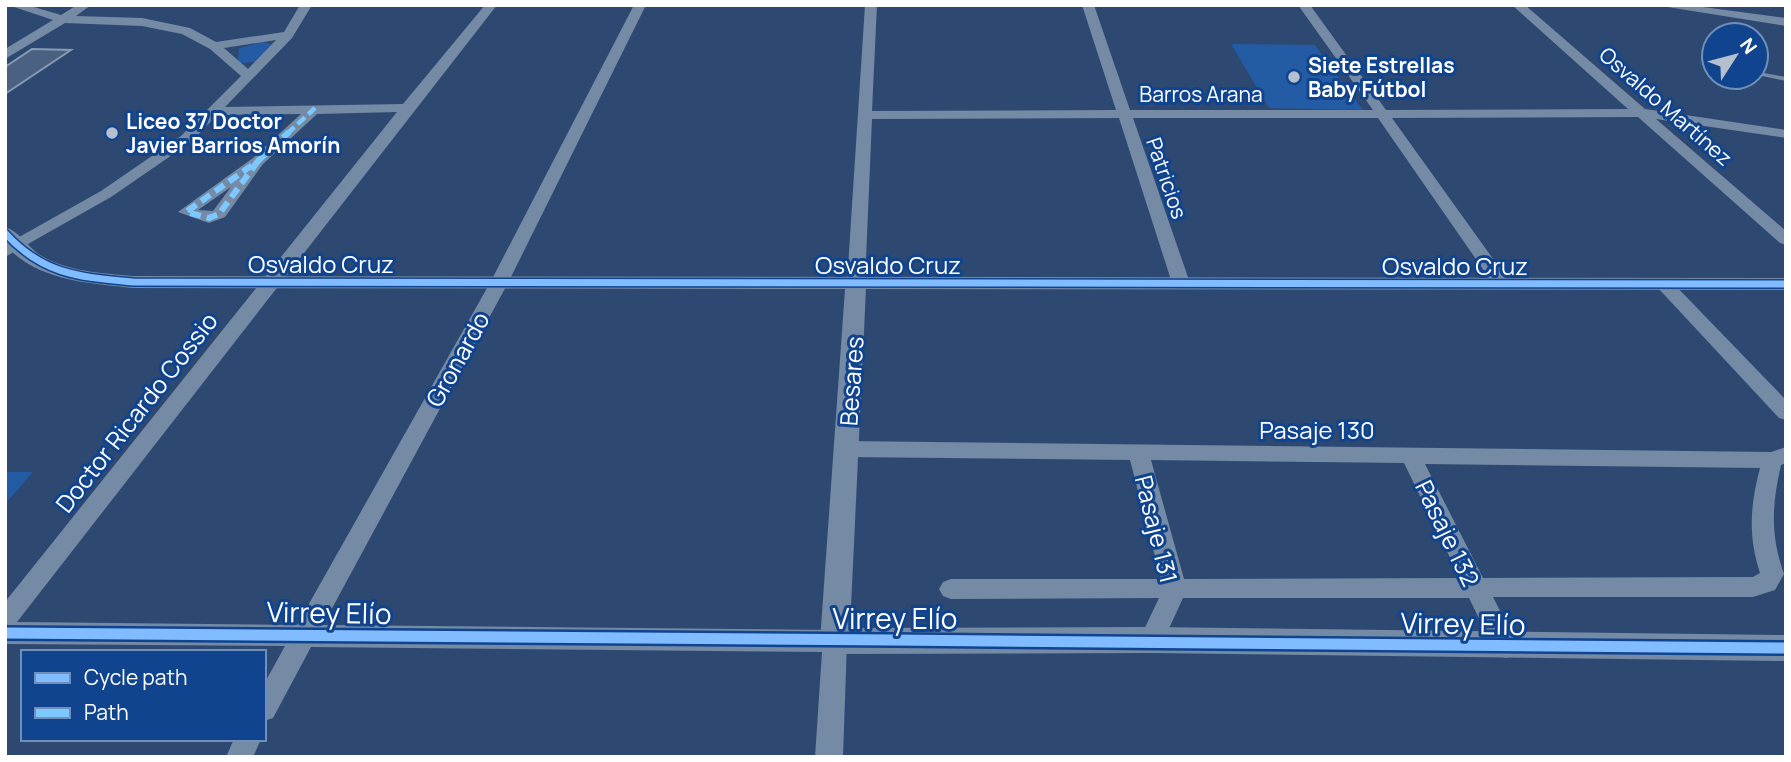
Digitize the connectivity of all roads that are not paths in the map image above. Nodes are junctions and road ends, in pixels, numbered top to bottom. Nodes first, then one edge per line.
1 (14, 5) edge
2 (85, 5) edge
3 (306, 5) edge
4 (492, 5) edge
5 (640, 5) edge
6 (871, 5) edge
7 (1088, 5) edge
8 (1304, 5) edge
9 (1518, 5) edge
10 (1661, 5) edge
11 (63, 19) junction
12 (1786, 22) edge
13 (288, 35) junction
14 (214, 46) junction
15 (5, 55) edge
16 (249, 76) junction
17 (315, 108) junction
18 (407, 108) junction
19 (217, 111) junction
20 (1643, 113) junction
21 (1383, 114) junction
22 (867, 115) junction
23 (1124, 115) junction
24 (1786, 134) edge
25 (258, 161) junction
26 (1786, 240) edge
27 (9, 244) edge
28 (500, 281) junction
29 (272, 282) junction
30 (856, 283) junction
31 (1181, 283) junction
32 (1502, 284) junction
33 (1664, 284) junction
34 (1786, 284) edge
35 (1786, 413) edge
36 (846, 449) junction
37 (1139, 455) junction
38 (1411, 456) junction
39 (1779, 458) edge
40 (1475, 588) junction
41 (951, 589) dead end
42 (1175, 589) junction
43 (5, 620) edge
44 (5, 633) edge
45 (303, 635) junction
46 (1151, 640) junction
47 (835, 641) junction
48 (1506, 647) junction
49 (1786, 648) edge
50 (266, 705) edge
51 (247, 741) edge
52 (239, 757) edge
53 (829, 757) edge

1 - 11 street
2 - 11 street
3 - 13 street
4 - 18 street, Doctor Ricardo Cossio
5 - 28 street, Gronardo
6 - 22 street, Besares
7 - 23 street, Patricios
8 - 21 street
9 - 20 street, Osvaldo Martínez
10 - 12 street
11 - 14 street
11 - 15 street
13 - 14 street
13 - 16 street
14 - 16 street
16 - 19 street
17 - 18 street
17 - 19 street
17 - 25 street
18 - 29 street, Doctor Ricardo Cossio
19 - 27 street
20 - 21 street, Barros Arana
20 - 24 street, Barros Arana
20 - 26 street, Osvaldo Martínez
21 - 23 street, Barros Arana
21 - 32 street
22 - 23 street, Barros Arana
22 - 30 street, Besares
23 - 31 street, Patricios
25 - 25 street
27 - 29 street, Osvaldo Cruz
28 - 29 street, Osvaldo Cruz
28 - 30 street, Osvaldo Cruz
28 - 45 street, Gronardo
29 - 43 street, Doctor Ricardo Cossio
30 - 31 street, Osvaldo Cruz
30 - 36 street, Besares
31 - 32 street, Osvaldo Cruz
32 - 33 street, Osvaldo Cruz
33 - 34 street, Osvaldo Cruz
33 - 35 street
36 - 37 street, Pasaje 130
36 - 47 street, Besares
37 - 38 street, Pasaje 130
37 - 42 street, Pasaje 131
38 - 39 street, Pasaje 130
38 - 40 street, Pasaje 132
39 - 40 street, Virrey Elío
40 - 42 street, Virrey Elío
40 - 48 street, Pasaje 132
41 - 42 street, Virrey Elío
42 - 46 street, Pasaje 131
44 - 45 street, Virrey Elío
45 - 47 street, Virrey Elío
45 - 50 street, Gronardo
46 - 47 street, Virrey Elío
46 - 48 street, Virrey Elío
47 - 53 street, Besares
48 - 49 street, Virrey Elío
51 - 52 street

